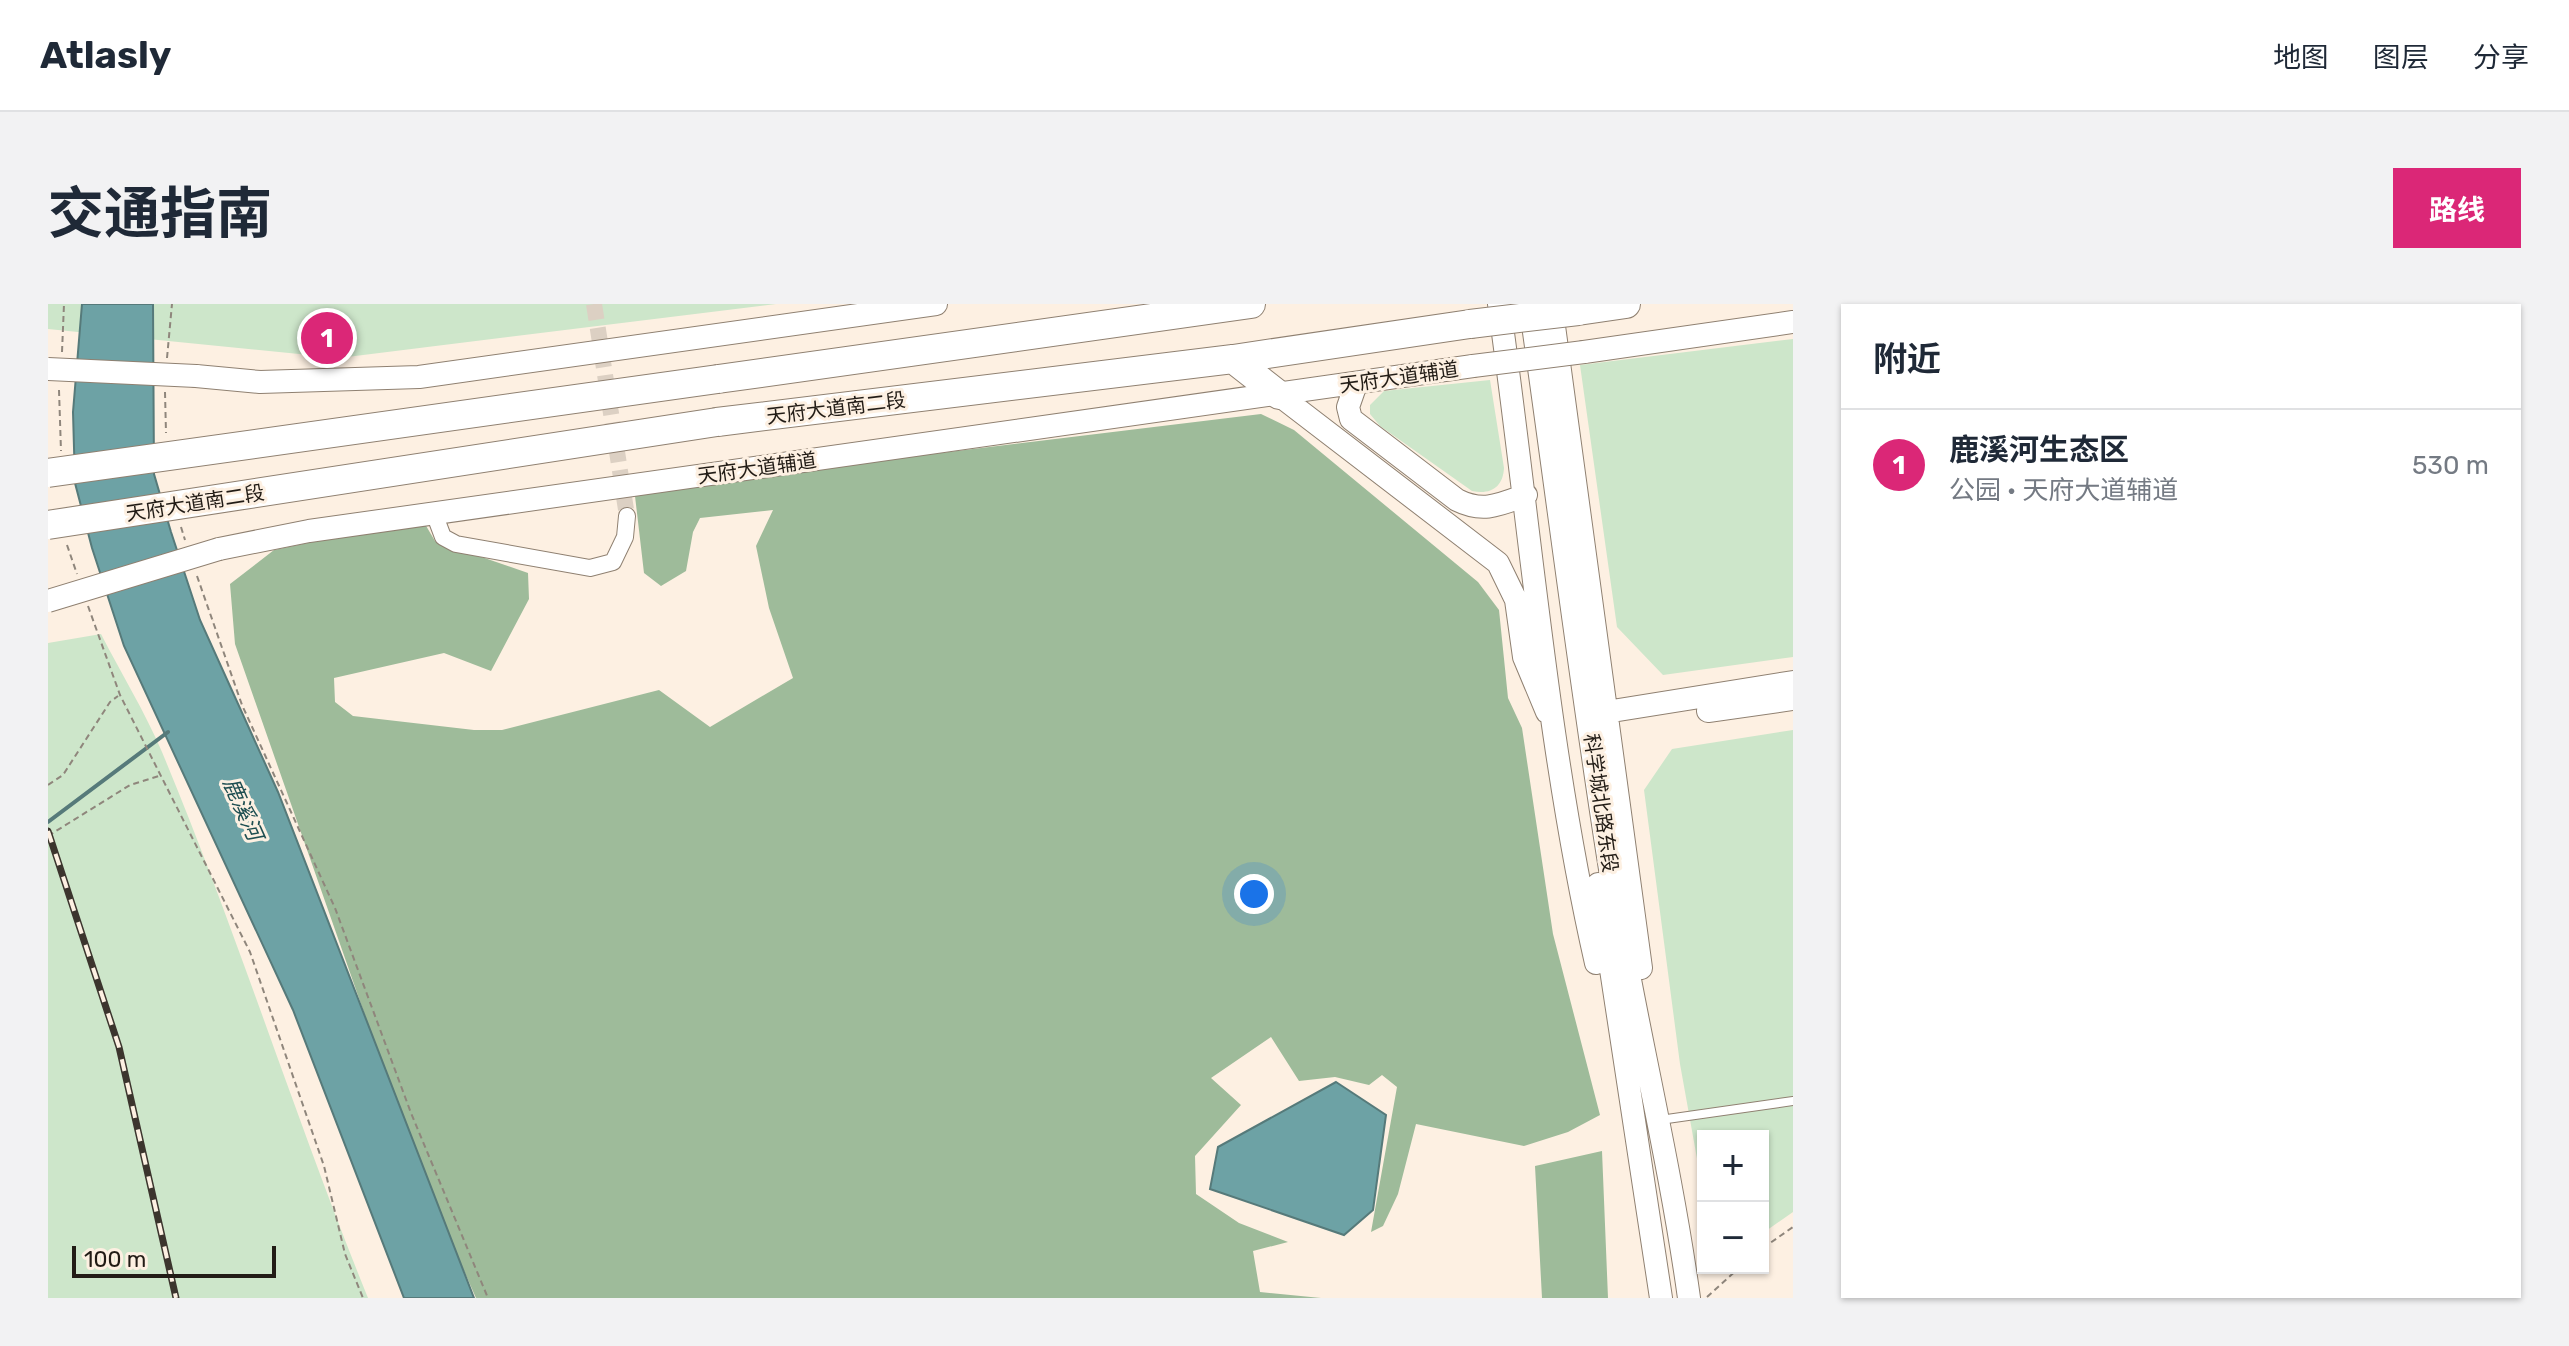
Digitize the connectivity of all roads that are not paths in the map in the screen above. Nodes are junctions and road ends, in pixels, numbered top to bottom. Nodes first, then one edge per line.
1 (936, 304) edge
2 (1251, 304) edge
3 (1499, 304) edge
4 (1517, 304) edge
5 (1530, 304) edge
6 (1626, 304) edge
7 (1217, 306) edge
8 (1564, 307) edge
9 (1793, 322) edge
10 (1233, 359) junction
11 (48, 369) edge
12 (1356, 384) junction
13 (1279, 395) junction
14 (48, 473) edge
15 (1526, 495) junction
16 (434, 513) junction
17 (627, 516) tunnel mouth
18 (48, 525) edge
19 (48, 601) edge
20 (1793, 682) edge
21 (1793, 699) edge
22 (1607, 718) junction
23 (1555, 730) junction
24 (1624, 1064) junction
25 (1650, 1080) junction
26 (1793, 1101) edge
27 (1659, 1120) junction
28 (1659, 1288) edge
29 (1689, 1298) edge

1 - 11 street, bridge
2 - 7 highway
3 - 15 street
4 - 24 street, 科学城北路东段
5 - 25 street, 科学城北路东段
6 - 8 highway, 天府大道南二段
7 - 14 highway, bridge
8 - 10 highway, 天府大道南二段, bridge
8 - 22 street
9 - 12 street, 天府大道辅道, bridge
10 - 13 highway
10 - 18 highway, 天府大道南二段, bridge
12 - 13 street, 天府大道辅道
12 - 15 street
13 - 16 street, 天府大道辅道
13 - 23 street
15 - 23 street
16 - 17 street
16 - 19 street, 天府大道辅道, bridge
20 - 22 street
21 - 22 street
22 - 25 street
23 - 24 street
24 - 28 street, 科学城北路东段
25 - 27 street, 科学城北路东段
26 - 27 lane
27 - 29 street, 科学城北路东段

